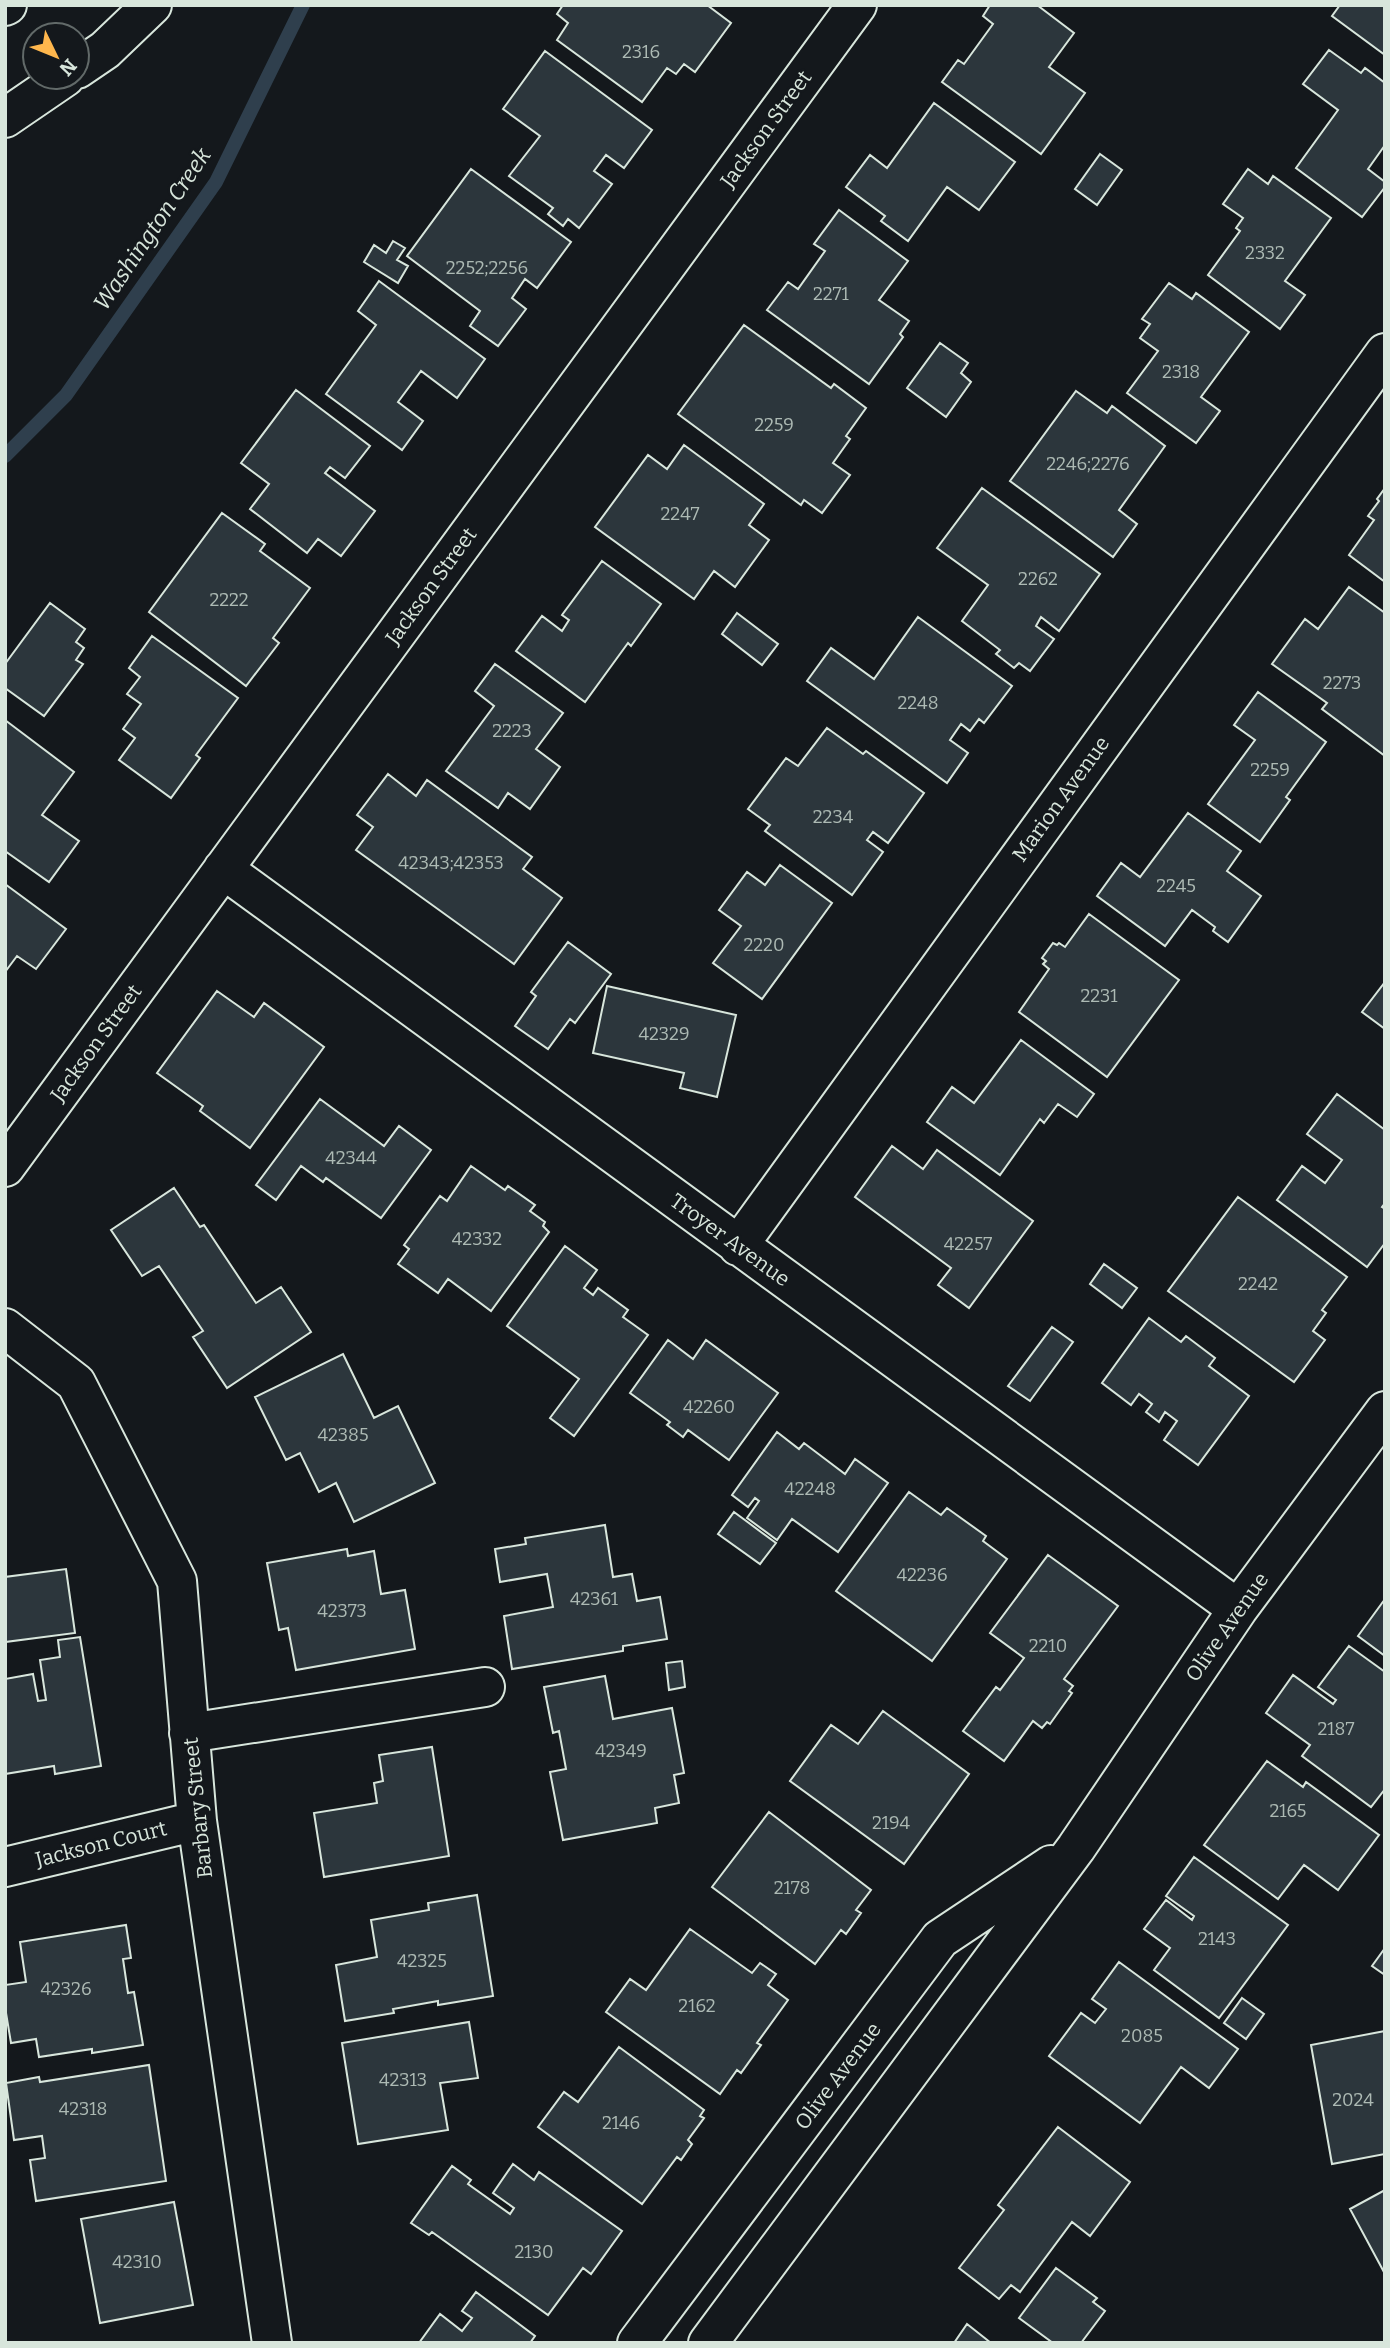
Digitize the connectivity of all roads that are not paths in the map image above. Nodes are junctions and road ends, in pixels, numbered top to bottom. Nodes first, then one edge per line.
1 (152, 5) edge
2 (857, 5) edge
3 (91, 60) edge
4 (45, 91) edge
5 (5, 118) edge
6 (1385, 353) edge
7 (223, 869) junction
8 (5, 1167) edge
9 (738, 1246) junction
10 (5, 1328) edge
11 (1385, 1411) edge
12 (1238, 1609) junction
13 (485, 1687) dead end
14 (190, 1733) junction
15 (197, 1821) junction
16 (1076, 1848) junction
17 (5, 1867) edge
18 (272, 2343) edge
19 (638, 2343) edge
20 (708, 2343) edge

1 - 3 main road
2 - 7 main road, Jackson Street
4 - 5 main road
6 - 9 main road, Marion Avenue
7 - 8 main road, Jackson Street
7 - 9 main road, Troyer Avenue
9 - 12 main road, Troyer Avenue
10 - 14 main road, Barbary Street
11 - 12 main road, Olive Avenue
12 - 16 main road, Olive Avenue
13 - 14 main road
14 - 15 main road, Barbary Street
15 - 17 main road, Jackson Court
15 - 18 main road, Barbary Street
16 - 19 main road, Olive Avenue
16 - 20 main road, Olive Avenue

